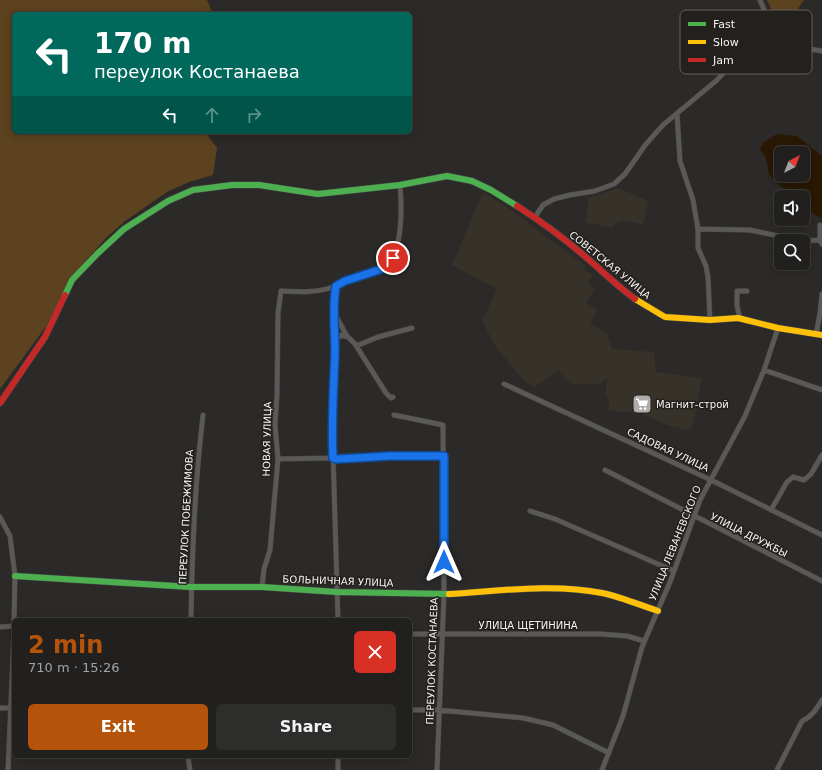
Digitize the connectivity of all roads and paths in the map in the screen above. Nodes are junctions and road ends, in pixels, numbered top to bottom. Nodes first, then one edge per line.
1 (760, 0) edge
2 (764, 10) edge
3 (812, 49) edge
4 (822, 51) edge
5 (722, 74) edge
6 (677, 114) junction
7 (400, 185) junction
8 (535, 217) junction
9 (820, 225) dead end
10 (698, 229) junction
11 (821, 242) edge
12 (336, 286) junction
13 (746, 291) dead end
14 (822, 294) edge
15 (334, 313) junction
16 (821, 314) edge
17 (740, 319) junction
18 (710, 320) junction
19 (412, 328) dead end
20 (778, 328) junction
21 (819, 335) edge
22 (348, 337) junction
23 (335, 341) junction
24 (356, 346) junction
25 (764, 370) junction
26 (504, 384) dead end
27 (822, 390) edge
28 (392, 397) dead end
29 (0, 403) edge
30 (203, 415) dead end
31 (394, 415) dead end
32 (822, 455) edge
33 (444, 456) junction
34 (333, 458) junction
35 (278, 459) junction
36 (605, 470) dead end
37 (711, 480) junction
38 (771, 510) junction
39 (530, 511) dead end
40 (0, 517) edge
41 (694, 517) junction
42 (822, 536) edge
43 (674, 571) junction
44 (15, 576) junction
45 (822, 581) edge
46 (191, 587) junction
47 (262, 587) junction
48 (337, 592) junction
49 (444, 594) junction
50 (658, 611) junction
51 (14, 618) edge
52 (190, 618) edge
53 (338, 618) edge
54 (12, 626) edge
55 (0, 627) edge
56 (412, 634) edge
57 (443, 634) junction
58 (644, 641) junction
59 (822, 700) edge
60 (0, 708) edge
61 (12, 708) edge
62 (412, 710) edge
63 (439, 710) junction
64 (12, 720) edge
65 (609, 753) junction
66 (188, 758) edge
67 (338, 758) edge
68 (8, 770) edge
69 (190, 770) edge
70 (338, 770) edge
71 (437, 770) edge
72 (602, 770) edge
73 (777, 770) edge

1 - 2 street
3 - 4 street
5 - 6 street
6 - 8 street
6 - 10 street
7 - 8 street, СОВЕТСКАЯ УЛИЦА
7 - 12 street
7 - 29 street, СОВЕТСКАЯ УЛИЦА
8 - 18 street, СОВЕТСКАЯ УЛИЦА
9 - 11 street
10 - 11 street
10 - 18 street
12 - 15 street
12 - 35 street, НОВАЯ УЛИЦА
13 - 17 street
14 - 16 street
15 - 22 street
15 - 23 street
16 - 21 street
17 - 18 street, СОВЕТСКАЯ УЛИЦА
17 - 20 street, СОВЕТСКАЯ УЛИЦА
19 - 24 street
20 - 21 street, СОВЕТСКАЯ УЛИЦА
20 - 25 street, УЛИЦА ЛЕВАНЕВСКОГО
22 - 23 street
22 - 24 street
23 - 34 street
24 - 28 street
25 - 27 street
25 - 37 street, УЛИЦА ЛЕВАНЕВСКОГО
26 - 37 street, САДОВАЯ УЛИЦА
30 - 46 street, ПЕРЕУЛОК ПОБЕЖИМОВА
31 - 33 street, ПЕРЕУЛОК КОСТАНАЕВА
32 - 38 street
33 - 34 street
33 - 49 street, ПЕРЕУЛОК КОСТАНАЕВА
34 - 35 street
34 - 48 street
35 - 47 street, НОВАЯ УЛИЦА
36 - 41 street, УЛИЦА ДРУЖБЫ
37 - 38 street, САДОВАЯ УЛИЦА
37 - 41 street, УЛИЦА ЛЕВАНЕВСКОГО
38 - 42 street, САДОВАЯ УЛИЦА
39 - 43 street
40 - 44 street
41 - 43 street, УЛИЦА ЛЕВАНЕВСКОГО
41 - 45 street, УЛИЦА ДРУЖБЫ
43 - 50 street, УЛИЦА ЛЕВАНЕВСКОГО
44 - 46 street, БОЛЬНИЧНАЯ УЛИЦА
44 - 51 street
46 - 47 street, БОЛЬНИЧНАЯ УЛИЦА
46 - 52 street, ПЕРЕУЛОК ПОБЕЖИМОВА
47 - 48 street, БОЛЬНИЧНАЯ УЛИЦА
48 - 49 street, БОЛЬНИЧНАЯ УЛИЦА
48 - 53 street
49 - 50 street, БОЛЬНИЧНАЯ УЛИЦА
49 - 57 street, ПЕРЕУЛОК КОСТАНАЕВА
50 - 58 street, УЛИЦА ЛЕВАНЕВСКОГО
54 - 55 street
56 - 57 street, УЛИЦА ЩЕТИНИНА
57 - 58 street, УЛИЦА ЩЕТИНИНА
57 - 63 street, ПЕРЕУЛОК КОСТАНАЕВА
58 - 65 street, УЛИЦА ЛЕВАНЕВСКОГО
59 - 73 street
60 - 61 street
62 - 63 street
63 - 65 street
63 - 71 street, ПЕРЕУЛОК КОСТАНАЕВА
64 - 68 street
65 - 72 street, УЛИЦА ЛЕВАНЕВСКОГО
66 - 69 street
67 - 70 street

